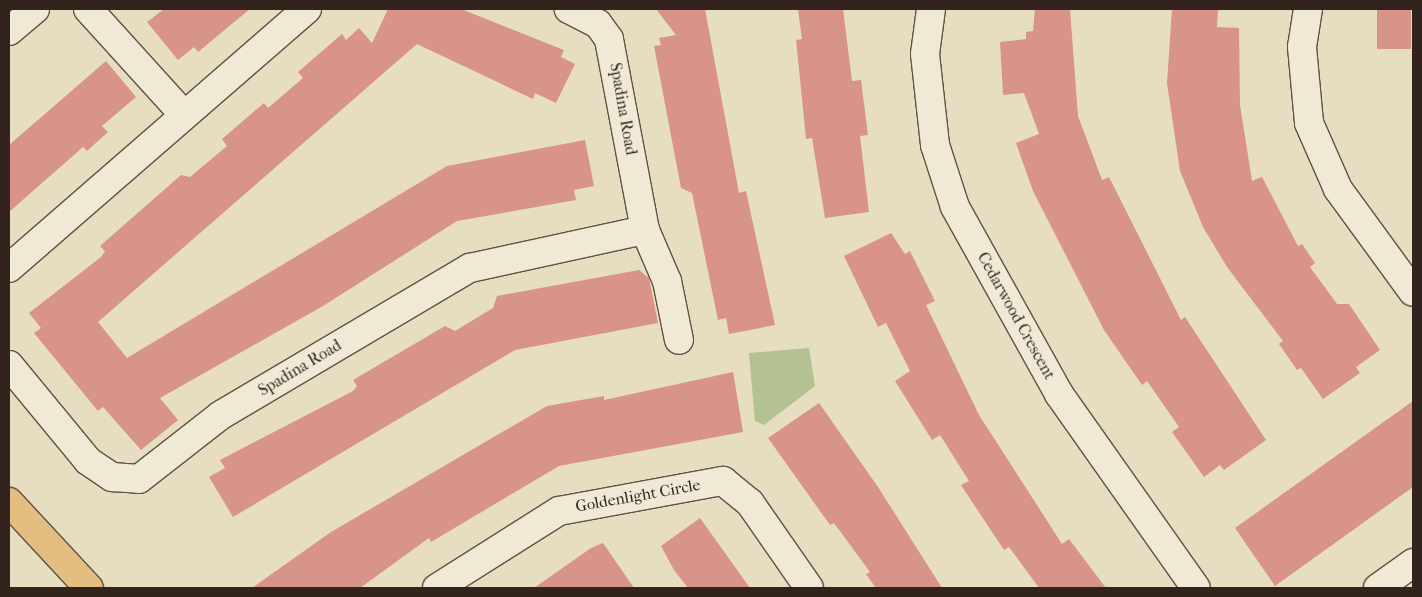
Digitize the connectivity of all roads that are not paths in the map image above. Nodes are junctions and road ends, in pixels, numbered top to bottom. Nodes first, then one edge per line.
1 (34, 9) edge
2 (88, 9) edge
3 (307, 9) edge
4 (569, 9) edge
5 (931, 9) edge
6 (1308, 9) edge
7 (9, 31) edge
8 (184, 116) junction
9 (645, 230) junction
10 (9, 268) edge
11 (1413, 292) edge
12 (679, 340) dead end
13 (9, 365) edge
14 (9, 502) edge
15 (1413, 563) edge
16 (89, 588) edge
17 (436, 588) edge
18 (809, 588) edge
19 (1196, 588) edge
20 (1378, 588) edge

1 - 7 street
2 - 8 street
3 - 8 street
4 - 9 street, Spadina Road
5 - 19 street, Cedarwood Crescent
6 - 11 street
8 - 10 street
9 - 12 street, Spadina Road
9 - 13 street, Spadina Road
14 - 16 main road
15 - 20 street
17 - 18 street, Goldenlight Circle

